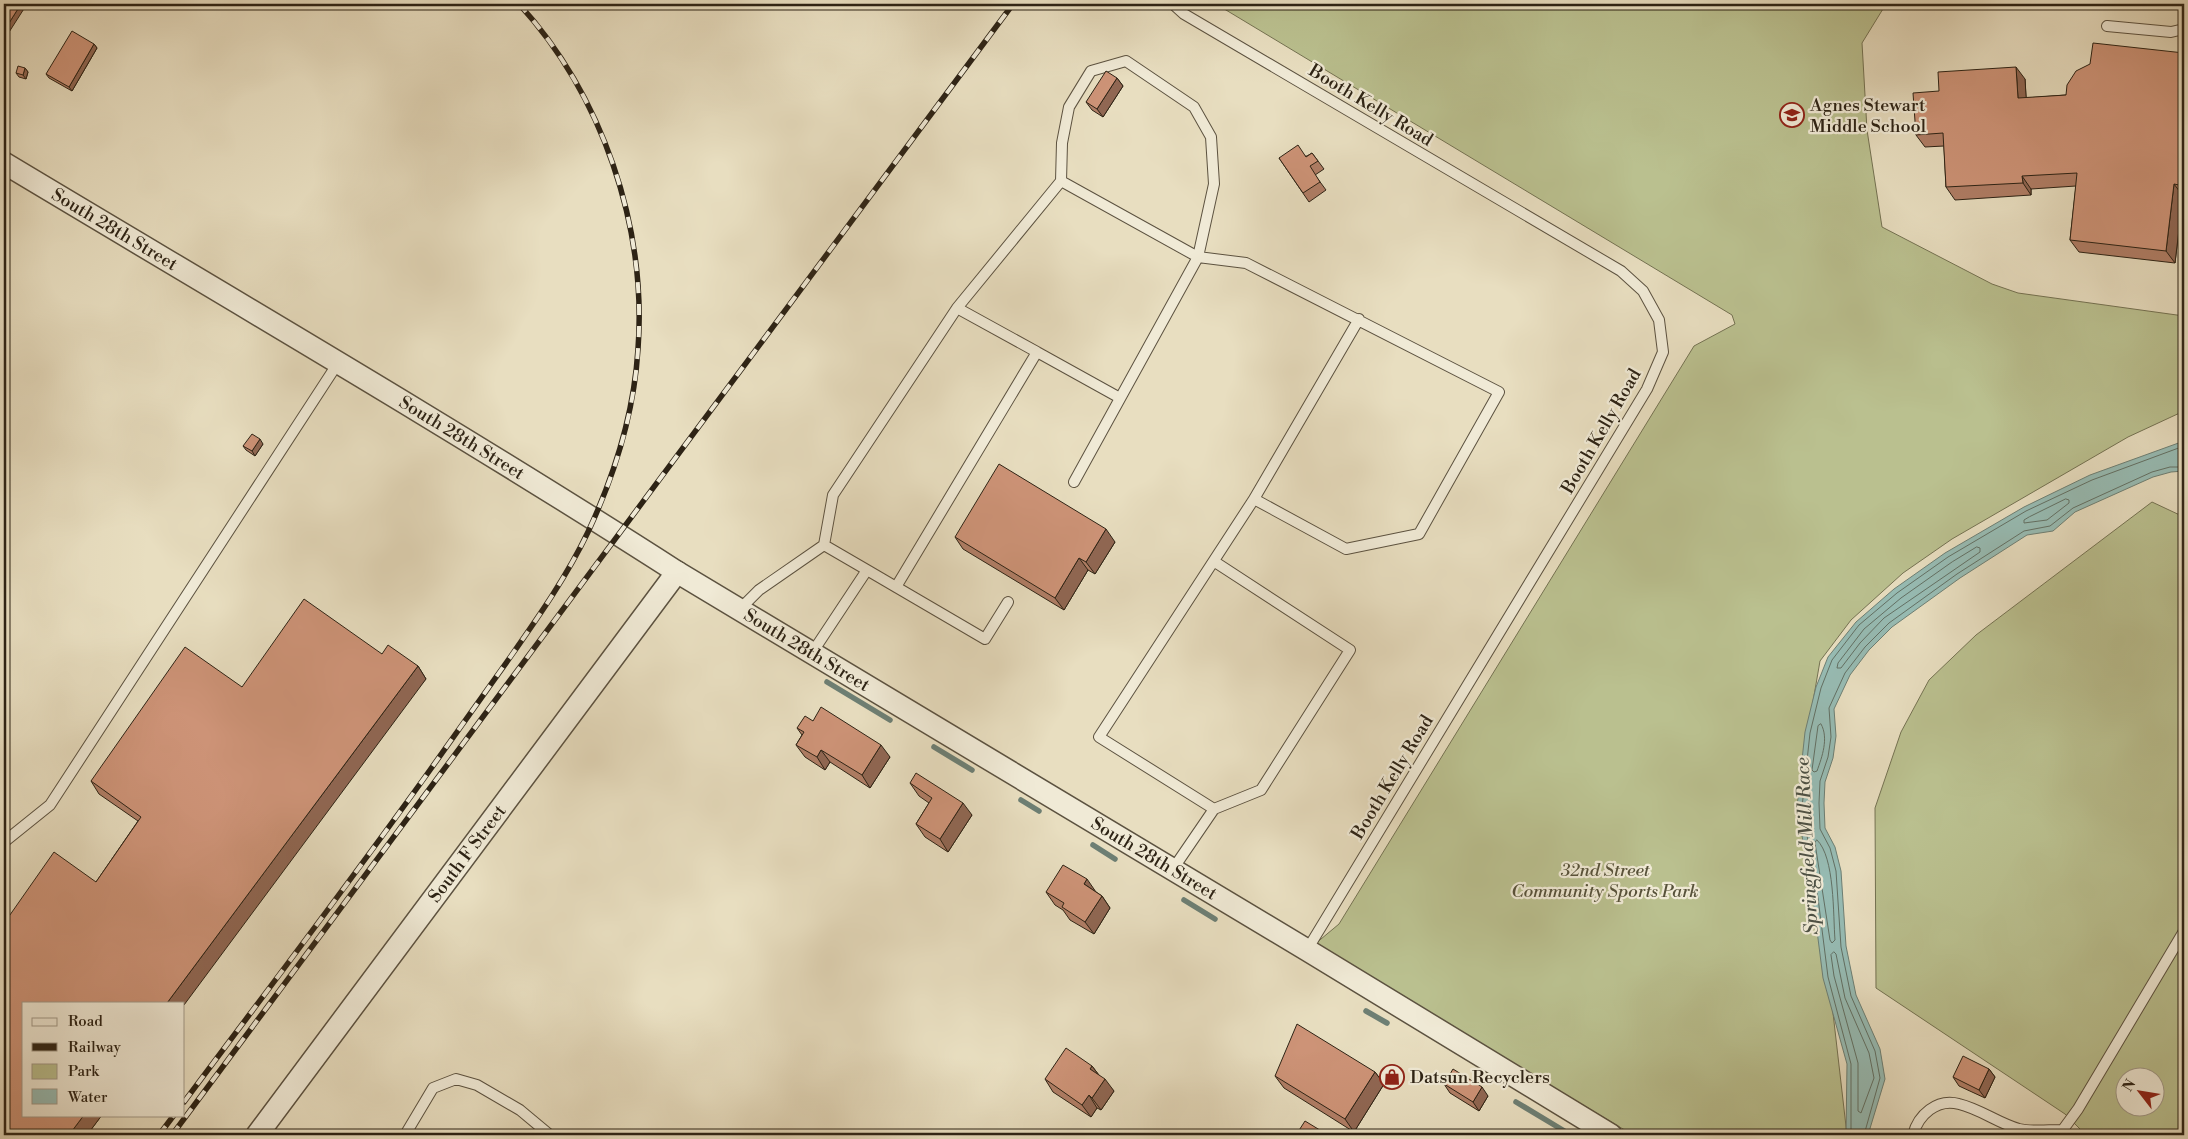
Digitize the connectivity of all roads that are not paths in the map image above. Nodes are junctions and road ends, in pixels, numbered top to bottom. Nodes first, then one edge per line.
1 (1173, 4) edge
2 (2107, 26) dead end
3 (2184, 29) edge
4 (4, 163) edge
5 (1061, 181) junction
6 (1198, 257) junction
7 (957, 308) junction
8 (1359, 319) junction
9 (1037, 352) junction
10 (338, 363) junction
11 (1120, 398) junction
12 (1074, 482) dead end
13 (1254, 500) junction
14 (824, 545) junction
15 (1214, 562) junction
16 (867, 570) junction
17 (677, 572) junction
18 (896, 587) junction
19 (1008, 602) dead end
20 (739, 610) junction
21 (812, 653) junction
22 (1214, 809) junction
23 (4, 842) edge
24 (1173, 869) junction
25 (2184, 931) edge
26 (1307, 950) junction
27 (2060, 1133) edge
28 (257, 1135) edge
29 (405, 1135) edge
30 (550, 1135) edge
31 (1611, 1135) edge
32 (1913, 1135) edge

1 - 26 lane, Booth Kelly Road
2 - 3 lane
4 - 10 street, South 28th Street
5 - 6 lane
5 - 6 lane
5 - 7 lane
6 - 8 lane
6 - 11 lane
7 - 9 lane
7 - 14 lane
8 - 13 lane
8 - 13 lane
9 - 11 lane
9 - 18 lane
10 - 17 street, South 28th Street
10 - 23 lane
11 - 12 lane
13 - 15 lane
14 - 16 lane
14 - 20 lane
15 - 22 lane
15 - 22 lane
16 - 18 lane
16 - 21 lane
17 - 20 street, South 28th Street
17 - 28 street, South F Street
18 - 19 lane
20 - 21 street, South 28th Street
21 - 24 street, South 28th Street
22 - 24 lane
24 - 26 street, South 28th Street
25 - 27 lane
26 - 31 street, South 28th Street
27 - 32 lane
29 - 30 lane

